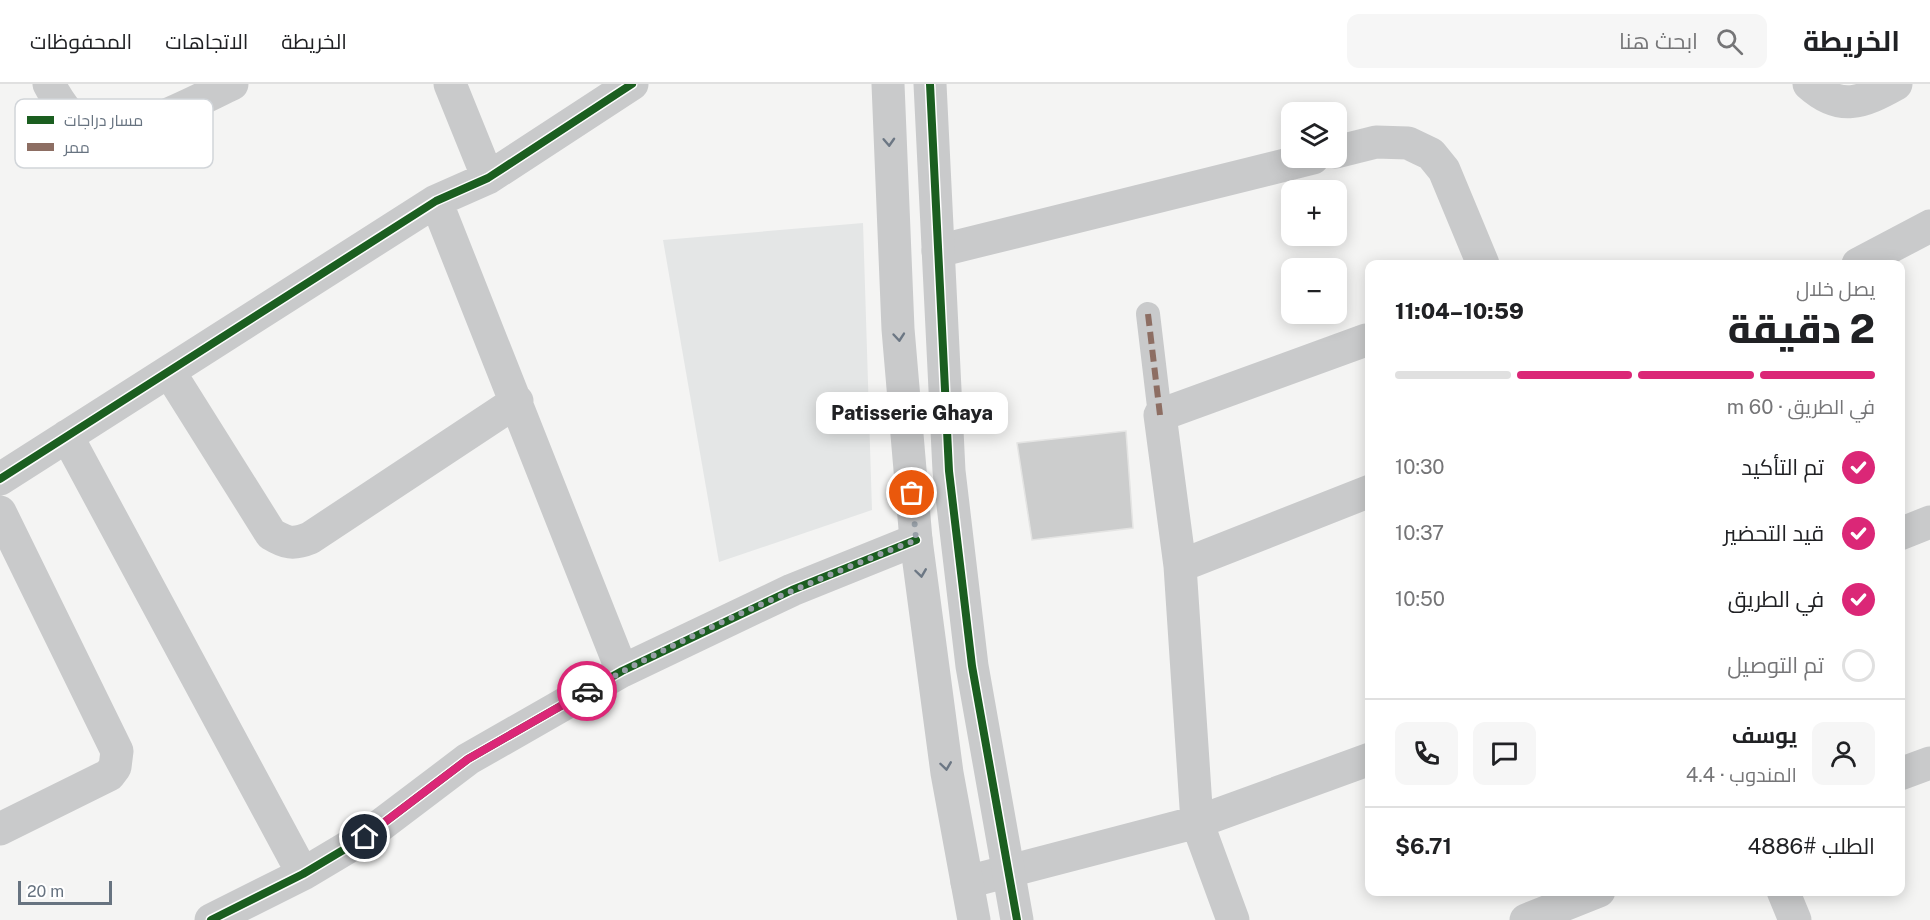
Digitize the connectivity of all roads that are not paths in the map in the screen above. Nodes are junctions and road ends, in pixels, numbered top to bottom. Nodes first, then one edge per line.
1 (49, 84) edge
2 (232, 84) edge
3 (450, 84) edge
4 (632, 84) edge
5 (888, 84) edge
6 (930, 84) edge
7 (1809, 84) edge
8 (1896, 84) edge
9 (58, 99) edge
10 (198, 99) edge
11 (1347, 149) edge
12 (1281, 166) edge
13 (488, 178) junction
14 (436, 201) junction
15 (1930, 226) edge
16 (938, 251) junction
17 (1481, 260) edge
18 (1866, 260) edge
19 (1148, 314) dead end
20 (1365, 340) edge
21 (170, 373) junction
22 (517, 400) junction
23 (1160, 415) junction
24 (67, 436) junction
25 (0, 479) edge
26 (1365, 493) edge
27 (0, 512) edge
28 (1930, 522) edge
29 (1905, 532) edge
30 (916, 540) junction
31 (1180, 566) junction
32 (622, 671) junction
33 (1365, 761) edge
34 (1930, 763) edge
35 (1905, 772) edge
36 (1197, 822) junction
37 (0, 829) edge
38 (1009, 870) junction
39 (303, 874) junction
40 (967, 882) junction
41 (1587, 896) edge
42 (1785, 896) edge
43 (211, 920) edge
44 (974, 920) edge
45 (1017, 920) edge
46 (1233, 920) edge
47 (1527, 920) edge
48 (1795, 920) edge

1 - 9 street
2 - 10 street
3 - 13 street
4 - 13 street
5 -> 30 street
6 - 16 street
7 - 8 street
11 - 17 street
12 - 16 street
13 - 14 street
14 - 21 street
14 - 22 street
15 - 18 street
16 - 38 street
19 - 23 street
20 - 23 street
21 - 22 street
21 - 24 street
22 - 32 street
23 - 31 street
24 - 25 street
24 - 39 street
26 - 31 street
27 - 37 street
28 - 29 street
30 - 32 street
30 -> 40 street
31 - 36 street
32 - 39 street
33 - 36 street
34 - 35 street
36 - 38 street
36 - 46 street
38 - 40 street
38 - 45 street
39 - 43 street
40 - 44 street
41 - 47 street
42 - 48 street

